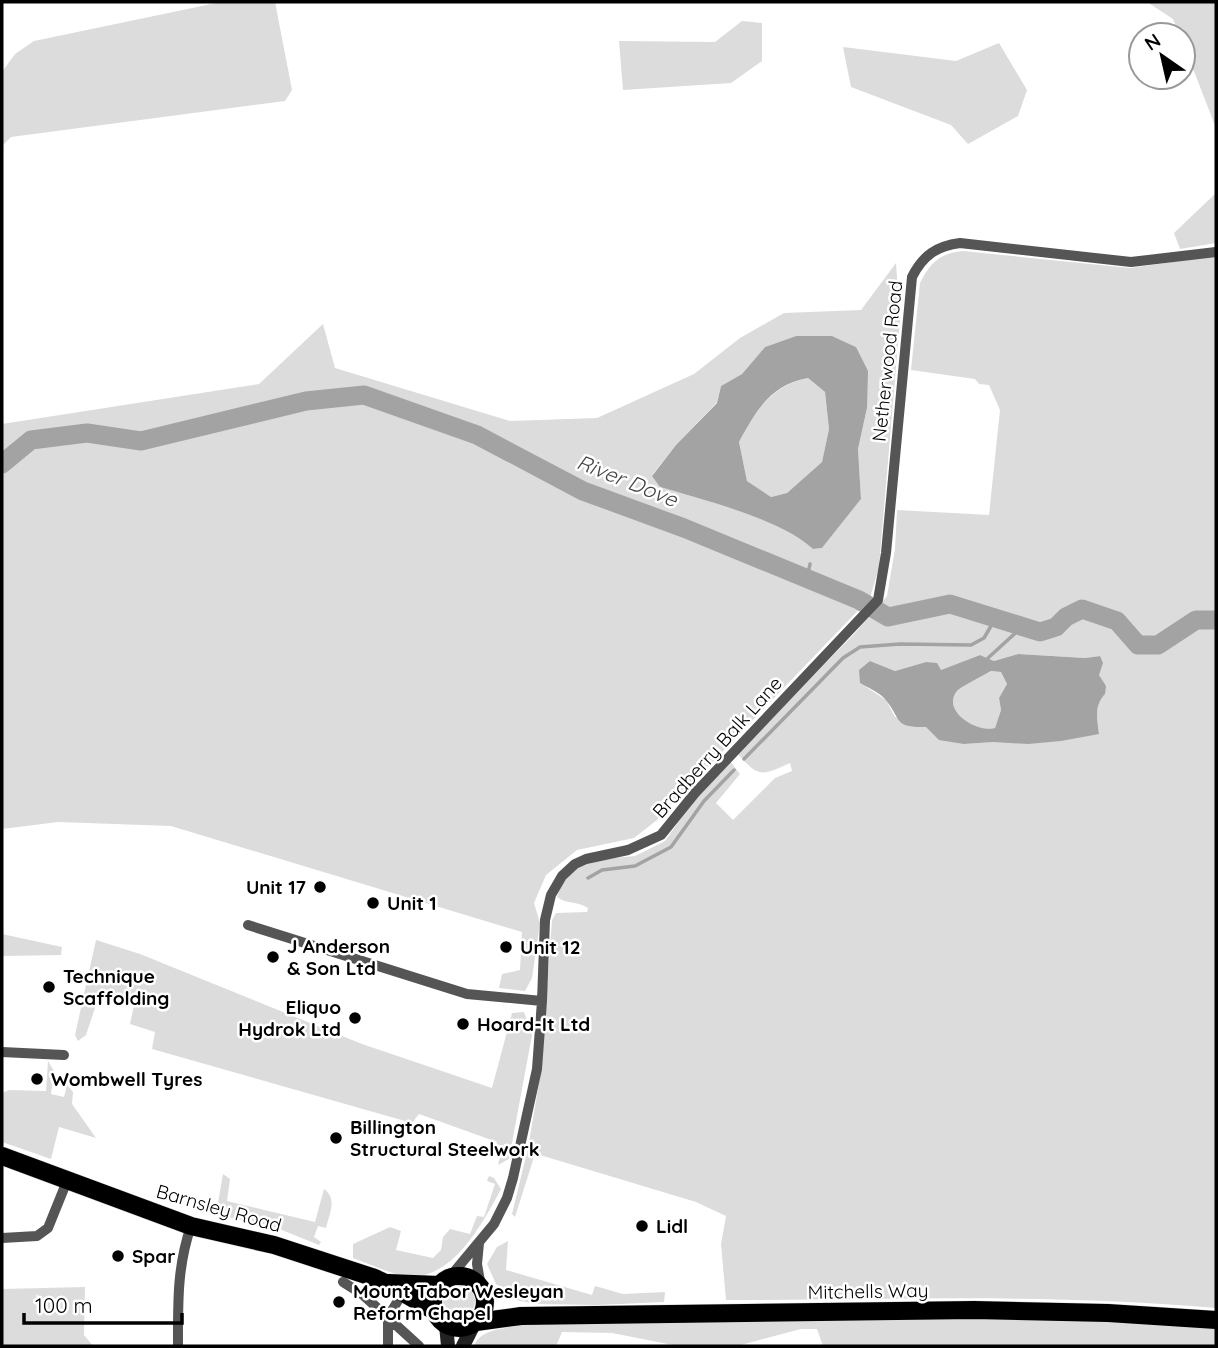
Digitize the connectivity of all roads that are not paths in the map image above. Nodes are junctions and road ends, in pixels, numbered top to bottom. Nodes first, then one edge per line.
1 (1216, 252) edge
2 (878, 600) joint
3 (248, 925) dead end
4 (542, 1001) junction
5 (2, 1052) edge
6 (64, 1055) dead end
7 (2, 1156) edge
8 (67, 1181) junction
9 (191, 1226) junction
10 (2, 1238) edge
11 (479, 1244) junction
12 (444, 1281) junction
13 (343, 1282) dead end
14 (395, 1288) junction
15 (482, 1289) junction
16 (521, 1316) junction
17 (388, 1317) junction
18 (440, 1318) junction
19 (1216, 1321) edge
20 (475, 1323) junction
21 (178, 1346) edge
22 (388, 1346) edge
23 (419, 1346) edge
24 (448, 1346) edge
25 (463, 1346) edge

1 - 2 street, Netherwood Road
2 - 4 street, Bradberry Balk Lane
3 - 4 street
4 - 11 street, Bradberry Balk Lane
5 - 6 street
7 - 8 main road, Barnsley Road
8 - 9 main road, Barnsley Road
8 - 10 street
9 - 14 main road, Barnsley Road
9 - 21 street
11 - 12 street, Bradberry Balk Lane
11 - 15 street
12 - 14 main road, Barnsley Road
12 - 15 main road
12 - 18 main road
13 - 17 street
14 - 17 street
14 - 18 main road, Barnsley Road
15 - 16 main road
15 - 20 main road
16 - 19 main road, Mitchells Way
16 - 20 main road, Mitchells Way
17 - 22 street
17 - 23 street
18 - 20 main road
18 - 24 street
20 - 25 street

